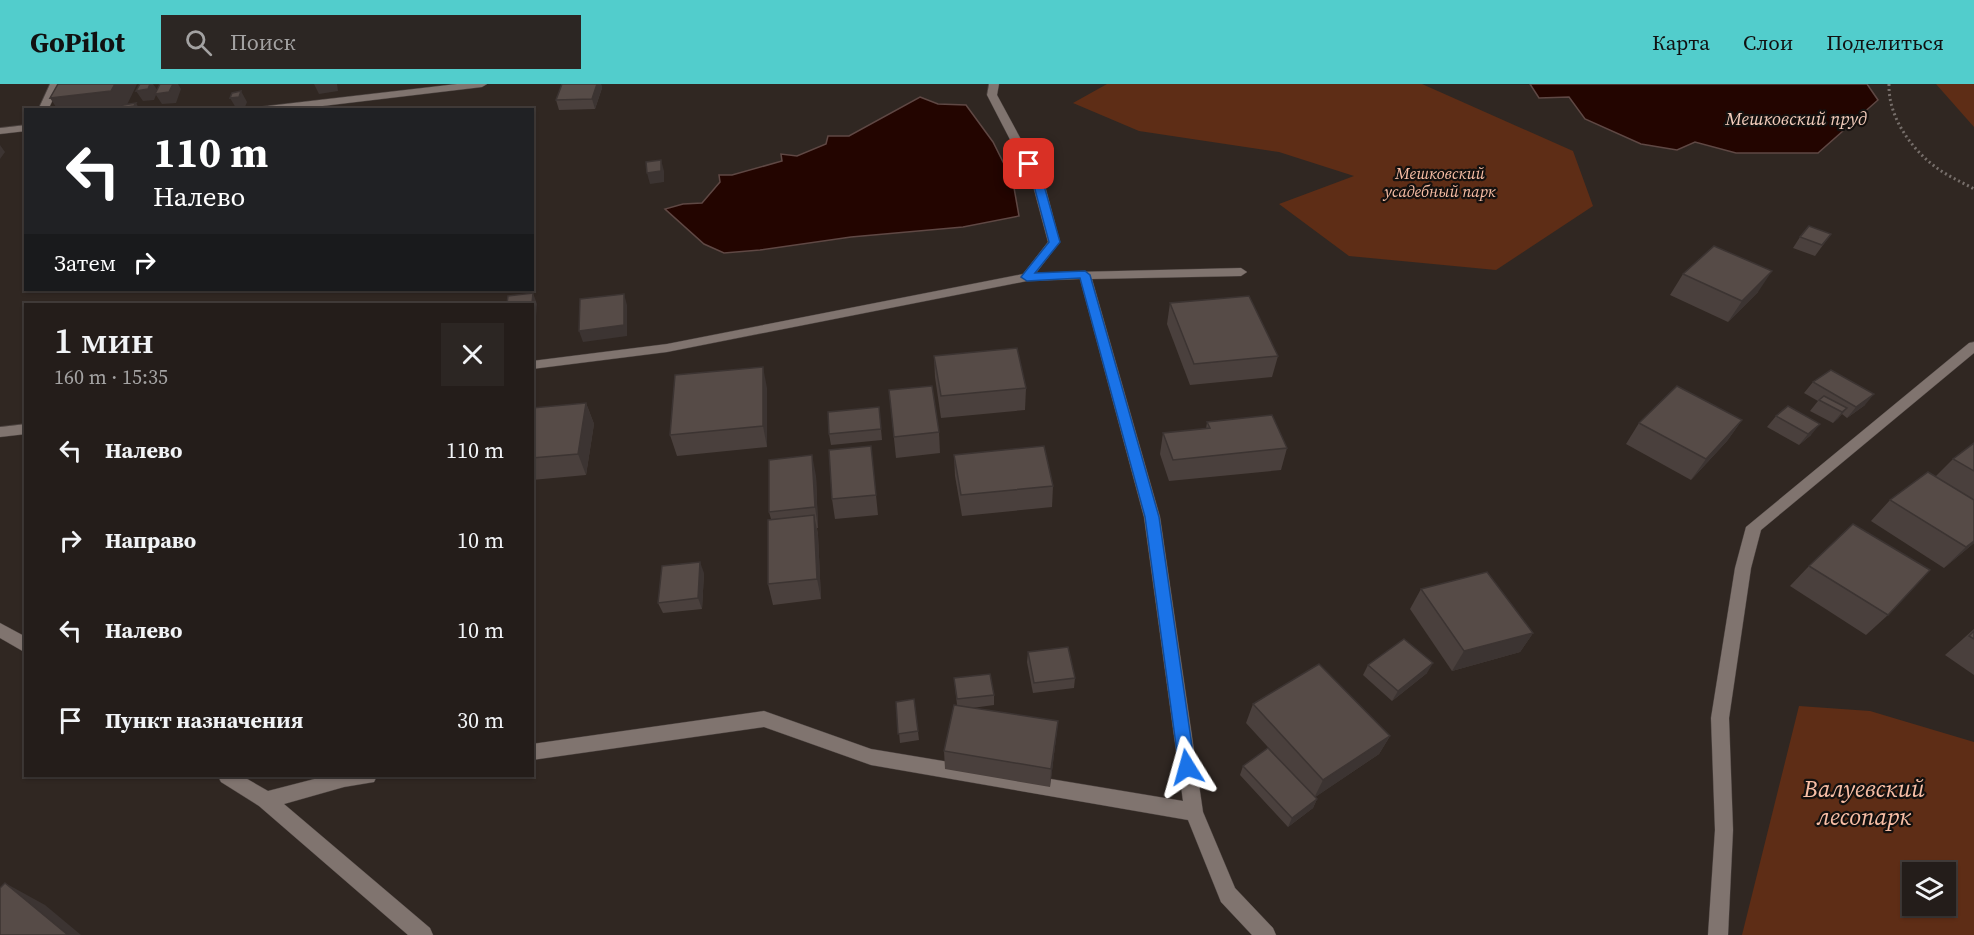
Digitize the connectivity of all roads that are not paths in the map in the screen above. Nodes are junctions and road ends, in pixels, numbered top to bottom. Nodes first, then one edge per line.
1 (55, 84) edge
2 (482, 84) edge
3 (994, 84) edge
4 (44, 108) edge
5 (276, 108) edge
6 (24, 128) edge
7 (0, 131) edge
8 (1241, 272) dead end
9 (1085, 275) junction
10 (1027, 277) junction
11 (1974, 346) edge
12 (534, 365) edge
13 (24, 429) edge
14 (0, 432) edge
15 (0, 630) edge
16 (24, 645) edge
17 (534, 752) edge
18 (229, 777) edge
19 (360, 777) edge
20 (266, 800) junction
21 (1194, 812) junction
22 (423, 935) edge
23 (1266, 935) edge
24 (1718, 935) edge

1 - 4 street
2 - 5 street
3 - 10 street
6 - 7 street
8 - 9 street
9 - 10 street
9 - 21 street
10 - 12 street
11 - 24 street
13 - 14 street
15 - 16 street
17 - 21 street
18 - 20 street
19 - 20 street
20 - 22 street
21 - 23 street

